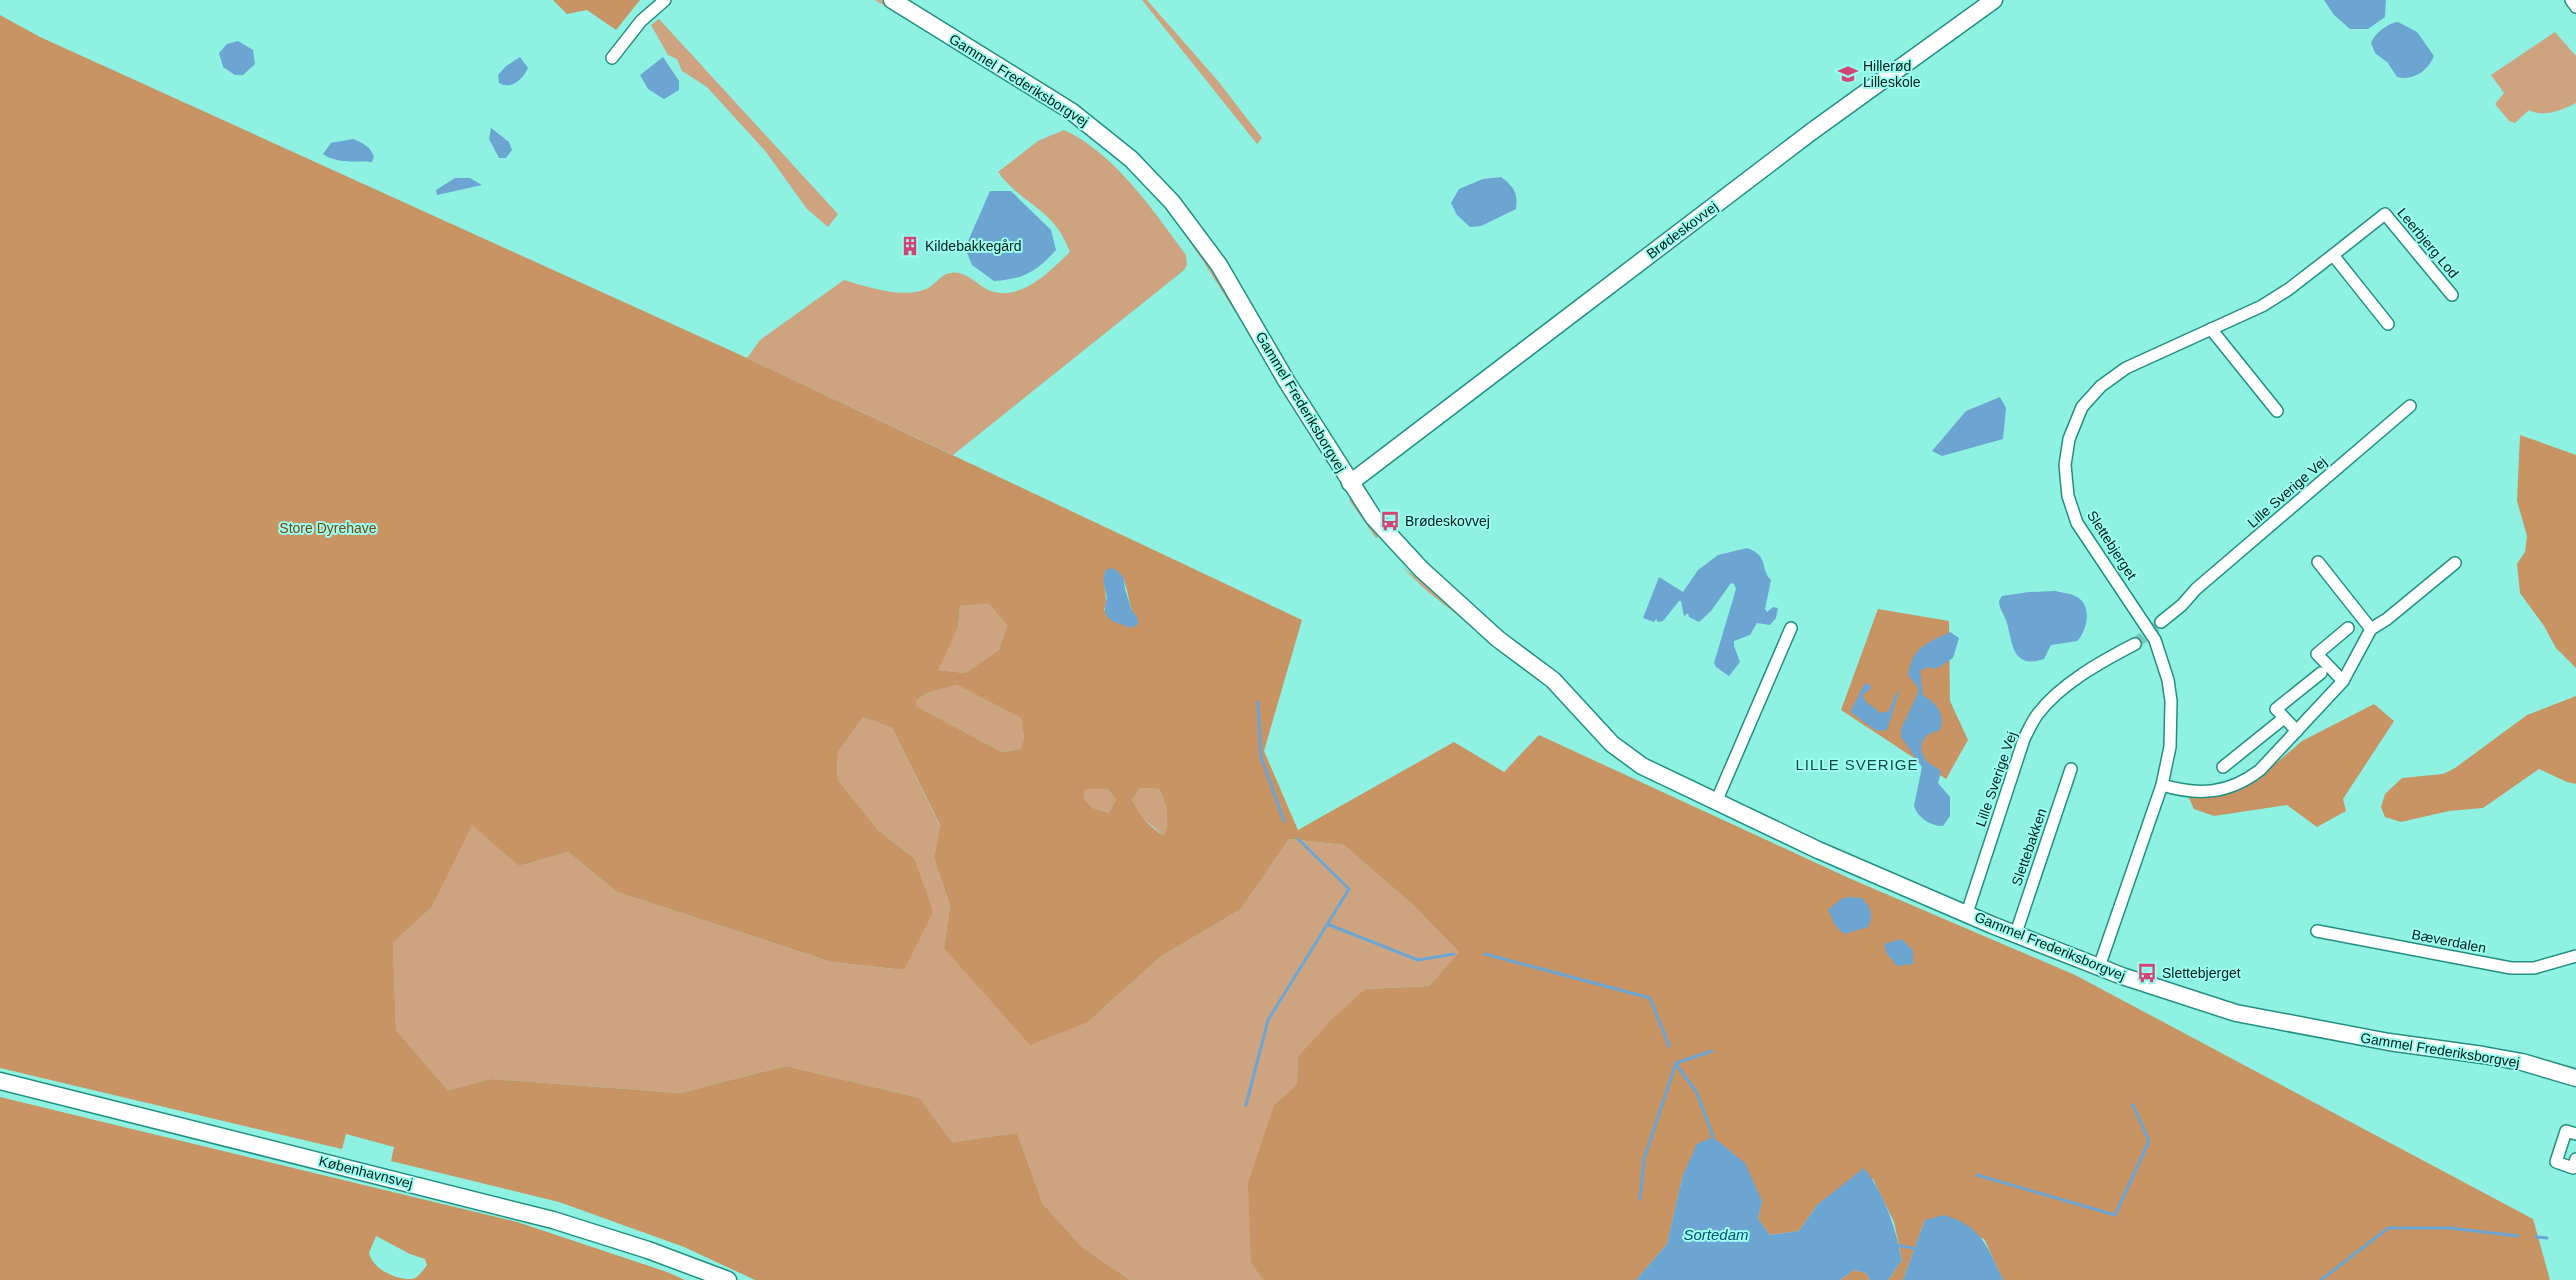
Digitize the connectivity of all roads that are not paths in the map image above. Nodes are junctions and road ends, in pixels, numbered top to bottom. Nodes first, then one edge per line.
1 (665, 0) edge
2 (892, 0) edge
3 (1994, 0) edge
4 (2571, 0) edge
5 (2576, 7) edge
6 (612, 58) dead end
7 (2333, 255) junction
8 (2452, 295) dead end
9 (2388, 324) dead end
10 (2211, 329) junction
11 (2410, 406) dead end
12 (2277, 410) dead end
13 (1350, 483) junction
14 (2318, 562) dead end
15 (2455, 563) dead end
16 (2161, 622) tunnel mouth
17 (1791, 628) dead end
18 (2348, 628) dead end
19 (2371, 630) junction
20 (2135, 644) tunnel mouth
21 (2321, 673) dead end
22 (2343, 682) junction
23 (2284, 718) junction
24 (2297, 731) junction
25 (2224, 767) dead end
26 (2071, 770) dead end
27 (2162, 785) junction
28 (1716, 802) junction
29 (1967, 913) junction
30 (2317, 931) dead end
31 (2016, 933) junction
32 (2576, 956) edge
33 (2099, 967) junction
34 (2576, 1078) edge
35 (0, 1081) edge
36 (2576, 1134) edge
37 (2576, 1159) edge
38 (728, 1280) edge

1 - 6 street
2 - 13 street, Gammel Frederiksborgvej
3 - 13 street, Brødeskovvej
4 - 5 street
7 - 8 street, Leerbjerg Lod
7 - 9 street
7 - 10 street, Slettebjerget
10 - 12 street
10 - 27 street, Slettebjerget
11 - 16 street, Lille Sverige Vej
13 - 28 street, Gammel Frederiksborgvej
14 - 19 street
15 - 19 street
17 - 28 street
18 - 22 street
19 - 22 street
20 - 29 street, Lille Sverige Vej
21 - 23 street
22 - 24 street
23 - 24 street
23 - 25 street
24 - 27 street
26 - 31 street, Slettebakken
27 - 33 street, Slettebjerget
28 - 29 street, Gammel Frederiksborgvej
29 - 31 street, Gammel Frederiksborgvej
30 - 32 street, Bæverdalen
31 - 33 street, Gammel Frederiksborgvej
33 - 34 street, Gammel Frederiksborgvej
35 - 38 street, Københavnsvej
36 - 37 street

